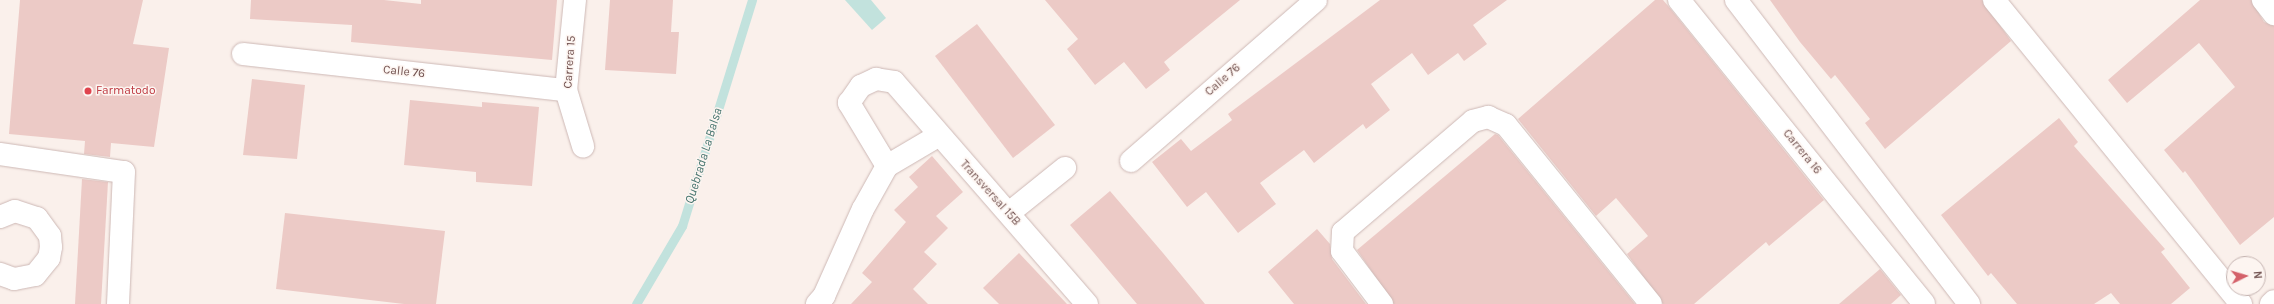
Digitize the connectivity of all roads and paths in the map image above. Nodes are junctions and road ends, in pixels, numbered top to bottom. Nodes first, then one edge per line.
1 (575, 0) edge
2 (1316, 0) edge
3 (1679, 0) edge
4 (1736, 0) edge
5 (1994, 0) edge
6 (2263, 0) edge
7 (2274, 14) edge
8 (242, 54) dead end
9 (566, 90) junction
10 (938, 136) junction
11 (583, 146) dead end
12 (0, 154) edge
13 (1131, 161) dead end
14 (887, 166) junction
15 (1065, 168) dead end
16 (1009, 213) junction
17 (0, 217) edge
18 (1924, 247) junction
19 (1898, 270) junction
20 (0, 274) edge
21 (2274, 301) edge
22 (118, 304) edge
23 (817, 304) edge
24 (1087, 304) edge
25 (1382, 304) edge
26 (1651, 304) edge
27 (1924, 304) edge
28 (1969, 304) edge
29 (2241, 304) edge
30 (2270, 304) edge

1 - 9 street, Carrera 15
2 - 13 street, Calle 76
3 - 19 street, Carrera 16
4 - 18 street
5 - 29 street
6 - 7 street
8 - 9 street, Calle 76
9 - 11 street, Carrera 15
10 - 14 street
10 - 14 street, Transversal 15B
10 - 16 street, Transversal 15B
12 - 22 street
14 - 23 street
15 - 16 street
16 - 24 street, Transversal 15B
17 - 20 street
18 - 19 street
18 - 28 street
19 - 27 street, Carrera 16
21 - 30 street
25 - 26 street

